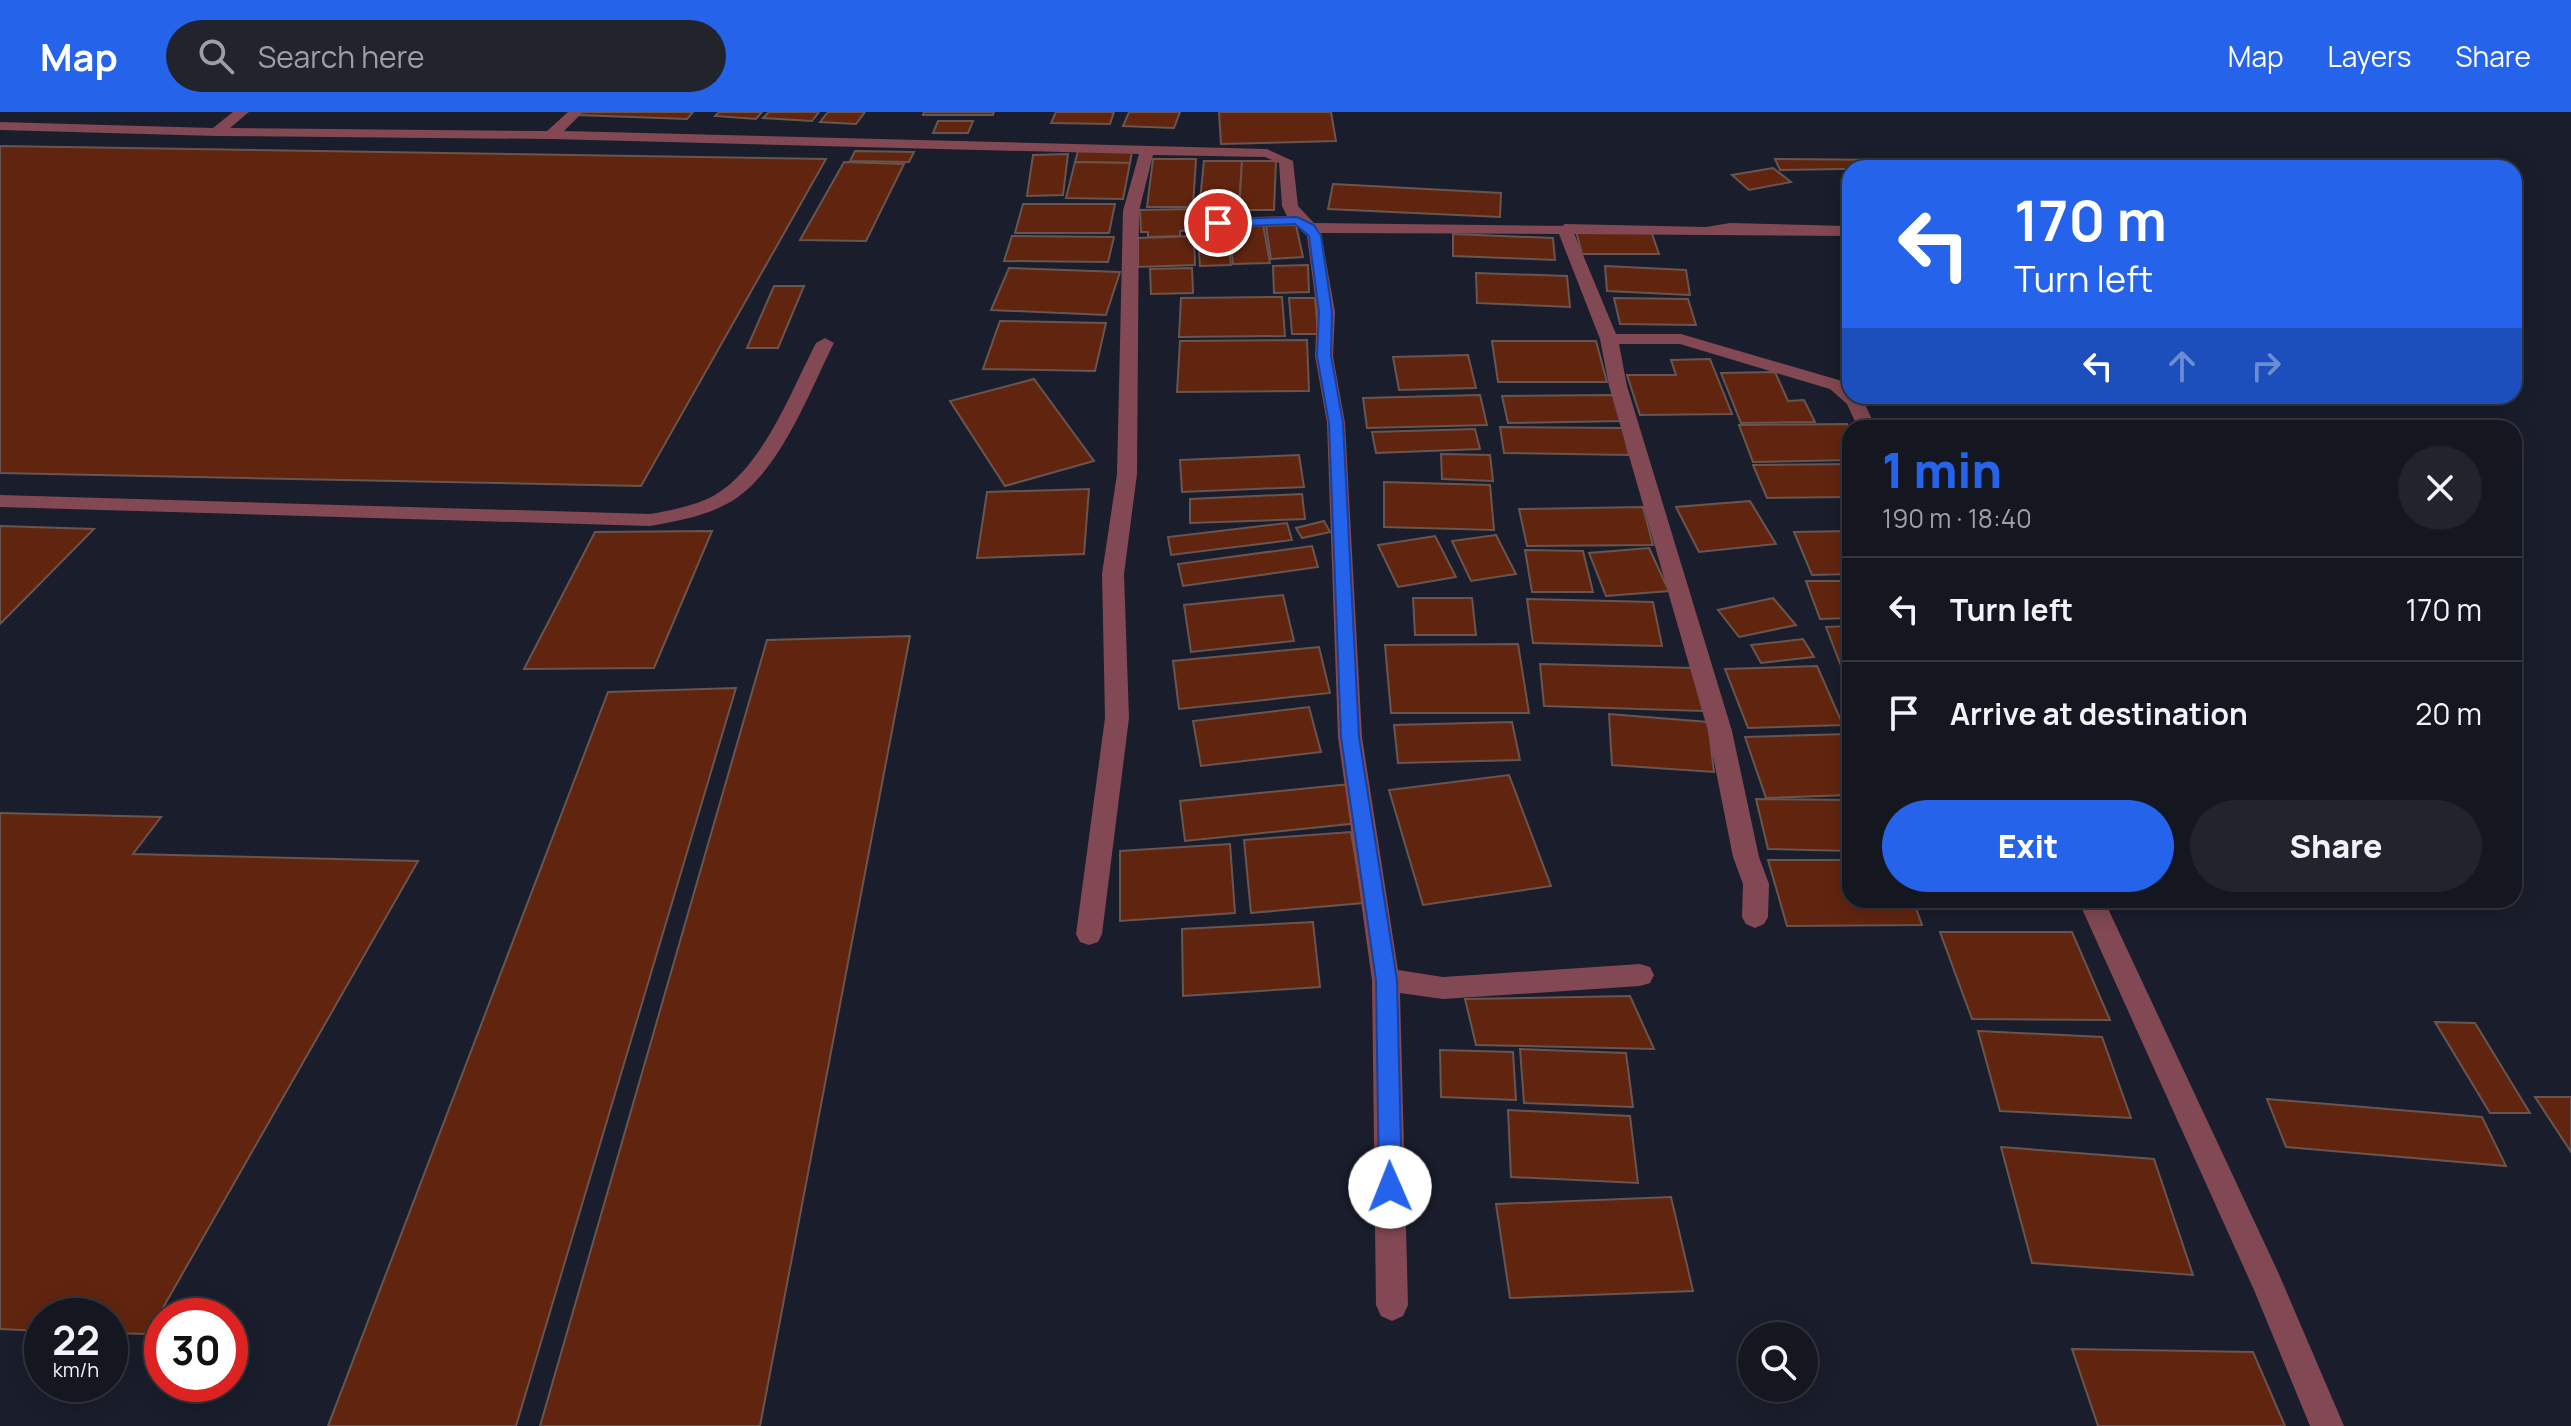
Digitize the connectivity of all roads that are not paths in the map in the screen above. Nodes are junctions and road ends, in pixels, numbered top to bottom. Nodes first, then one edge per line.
1 (242, 112) edge
2 (576, 112) edge
3 (0, 126) edge
4 (216, 132) junction
5 (551, 135) junction
6 (1147, 151) junction
7 (1218, 223) dead end
8 (1304, 224) junction
9 (1565, 229) junction
10 (1842, 231) edge
11 (1609, 339) junction
12 (825, 343) dead end
13 (1842, 390) edge
14 (0, 501) edge
15 (2095, 908) edge
16 (1755, 917) dead end
17 (1089, 934) dead end
18 (1640, 975) dead end
19 (1386, 980) junction
20 (1392, 1305) dead end
21 (2327, 1426) edge

1 - 4 street
2 - 5 street
3 - 4 street
4 - 5 street
5 - 6 street
6 - 8 street
6 - 17 street
7 - 8 street
8 - 9 street
8 - 19 street
9 - 10 street
9 - 11 street
11 - 13 street
11 - 16 street
12 - 14 street
15 - 21 street
18 - 19 street
19 - 20 street

